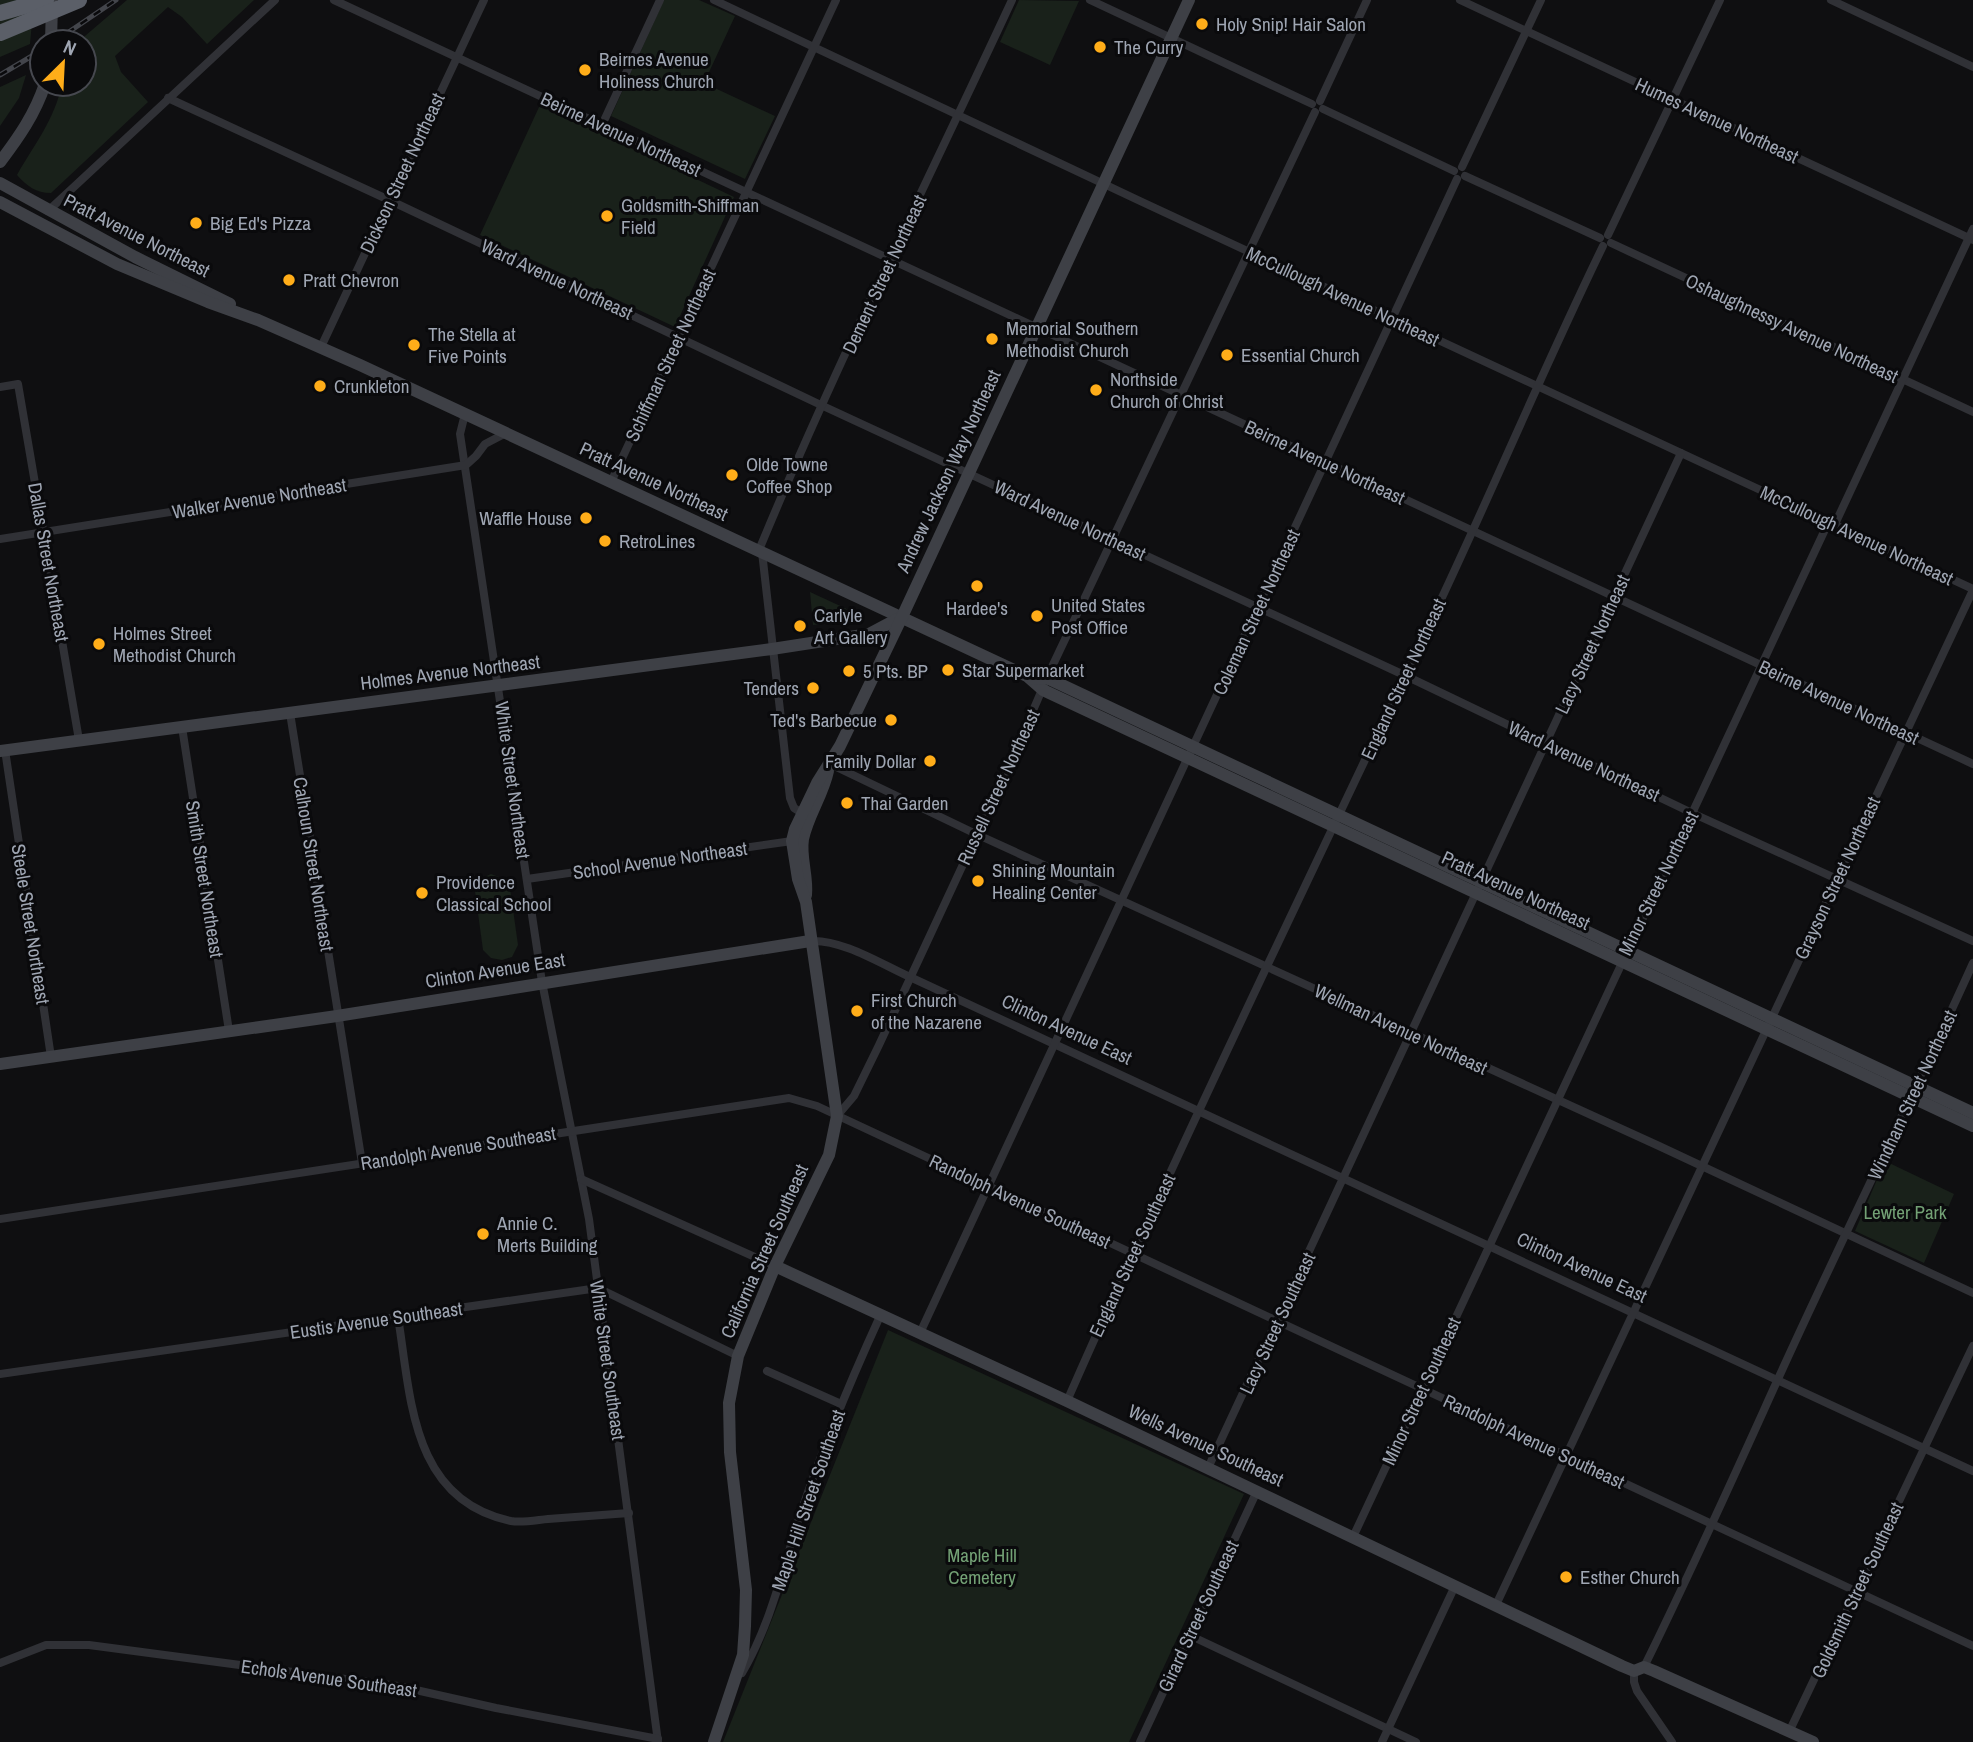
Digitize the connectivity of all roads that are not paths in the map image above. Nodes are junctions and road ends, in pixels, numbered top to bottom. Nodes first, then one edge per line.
1 (46, 0) edge
2 (52, 0) edge
3 (79, 0) edge
4 (275, 0) edge
5 (334, 0) edge
6 (484, 0) edge
7 (660, 0) edge
8 (714, 0) edge
9 (836, 0) edge
10 (1012, 0) edge
11 (1090, 0) edge
12 (1189, 0) edge
13 (1367, 0) edge
14 (1460, 0) edge
15 (1541, 0) edge
16 (1720, 0) edge
17 (1831, 0) edge
18 (0, 13) edge
19 (51, 28) edge
20 (1526, 31) junction
21 (0, 33) edge
22 (1172, 38) junction
23 (814, 48) junction
24 (457, 57) junction
25 (1973, 67) edge
26 (40, 98) edge
27 (168, 98) junction
28 (1672, 99) junction
29 (1317, 106) junction
30 (958, 116) junction
31 (602, 125) junction
32 (0, 162) edge
33 (1460, 173) junction
34 (0, 183) edge
35 (1103, 184) junction
36 (747, 193) junction
37 (389, 200) junction
38 (0, 202) edge
39 (48, 211) junction
40 (1972, 236) edge
41 (1605, 241) junction
42 (1249, 253) junction
43 (890, 260) junction
44 (258, 320) junction
45 (1393, 320) junction
46 (1036, 328) junction
47 (678, 337) junction
48 (321, 347) junction
49 (1903, 380) junction
50 (1537, 386) junction
51 (0, 387) edge
52 (1181, 395) junction
53 (822, 406) junction
54 (1973, 412) edge
55 (465, 414) junction
56 (506, 433) junction
57 (1681, 453) junction
58 (1326, 463) junction
59 (466, 465) junction
60 (969, 473) junction
61 (611, 482) junction
62 (1832, 523) junction
63 (1471, 530) junction
64 (45, 532) junction
65 (0, 539) edge
66 (1113, 540) junction
67 (760, 551) junction
68 (1973, 589) edge
69 (1615, 597) junction
70 (1257, 607) junction
71 (902, 617) junction
72 (772, 649) junction
73 (1761, 665) junction
74 (1404, 675) junction
75 (1045, 684) junction
76 (499, 685) junction
77 (290, 713) junction
78 (182, 727) junction
79 (1905, 733) junction
80 (79, 740) junction
81 (1546, 743) junction
82 (3, 751) edge
83 (1190, 752) junction
84 (830, 764) junction
85 (1973, 764) edge
86 (802, 813) junction
87 (1692, 813) junction
88 (1336, 820) junction
89 (976, 834) junction
90 (792, 841) junction
91 (1836, 878) junction
92 (527, 879) junction
93 (1479, 888) junction
94 (1121, 899) junction
95 (806, 902) junction
96 (810, 940) junction
97 (1973, 941) edge
98 (1627, 949) junction
99 (1621, 961) junction
100 (1973, 963) edge
101 (1266, 967) junction
102 (910, 977) junction
103 (542, 982) junction
104 (337, 1016) junction
105 (1768, 1023) junction
106 (229, 1031) junction
107 (1412, 1034) junction
108 (1054, 1045) junction
109 (51, 1057) junction
110 (0, 1064) edge
111 (1914, 1092) junction
112 (1556, 1101) junction
113 (1199, 1111) junction
114 (1973, 1113) edge
115 (837, 1116) junction
116 (1973, 1126) edge
117 (571, 1131) junction
118 (362, 1163) junction
119 (1703, 1167) junction
120 (1344, 1178) junction
121 (581, 1179) junction
122 (987, 1186) junction
123 (0, 1219) edge
124 (1846, 1234) junction
125 (1488, 1245) junction
126 (1132, 1254) junction
127 (775, 1266) junction
128 (598, 1288) junction
129 (1973, 1293) edge
130 (1634, 1312) junction
131 (881, 1314) junction
132 (398, 1317) junction
133 (1278, 1321) junction
134 (920, 1332) junction
135 (1973, 1346) edge
136 (738, 1356) junction
137 (767, 1370) dead end
138 (0, 1374) edge
139 (1778, 1380) junction
140 (1422, 1389) junction
141 (1067, 1401) junction
142 (841, 1404) junction
143 (1924, 1448) junction
144 (1567, 1457) junction
145 (1208, 1468) junction
146 (1973, 1471) edge
147 (1256, 1491) junction
148 (629, 1513) junction
149 (1712, 1525) junction
150 (1353, 1537) junction
151 (1454, 1588) junction
152 (1857, 1592) junction
153 (1496, 1607) junction
154 (1189, 1635) junction
155 (1973, 1646) edge
156 (0, 1663) edge
157 (1639, 1669) junction
158 (734, 1685) junction
159 (1388, 1729) junction
160 (1789, 1732) junction
161 (658, 1741) edge
162 (714, 1742) edge
163 (1140, 1742) edge
164 (1382, 1742) edge
165 (1416, 1742) edge
166 (1672, 1742) edge
167 (1813, 1742) edge

1 - 18 highway
2 - 19 main road
3 - 21 highway, bridge
4 - 27 street
5 - 24 street, Beirne Avenue Northeast
6 - 24 street, Dickson Street Northeast
7 - 31 street
8 - 23 street, McCullough Avenue Northeast
9 - 23 street, Schiffman Street Northeast
10 - 30 street, Dement Street Northeast
11 - 22 street, Oshaughnessy Avenue Northeast
12 - 22 main road, Andrew Jackson Way Northeast
13 - 29 street, Russell Street Northeast
14 - 20 street, Humes Avenue Northeast
15 - 20 street, Coleman Street Northeast
16 - 28 street, England Street Northeast
17 - 25 street
20 - 28 street, Humes Avenue Northeast
20 - 33 street, Coleman Street Northeast
22 - 29 street, Oshaughnessy Avenue Northeast
22 - 35 main road, Andrew Jackson Way Northeast
23 - 30 street, McCullough Avenue Northeast
23 - 36 street, Schiffman Street Northeast
24 - 31 street, Beirne Avenue Northeast
24 - 37 street, Dickson Street Northeast
26 - 32 main road
27 - 37 street, Ward Avenue Northeast
27 - 39 street
28 - 40 street, Humes Avenue Northeast
28 - 41 street, England Street Northeast
29 - 33 street, Oshaughnessy Avenue Northeast
29 - 42 street, Russell Street Northeast
30 - 35 street, McCullough Avenue Northeast
30 - 43 street, Dement Street Northeast
31 - 36 street, Beirne Avenue Northeast
33 - 41 street, Oshaughnessy Avenue Northeast
33 - 45 street, Coleman Street Northeast
34 - 39 main road, Pratt Avenue Northeast
35 - 42 street, McCullough Avenue Northeast
35 - 46 main road, Andrew Jackson Way Northeast
36 - 43 street, Beirne Avenue Northeast
36 - 47 street, Schiffman Street Northeast
37 - 47 street, Ward Avenue Northeast
37 - 48 street, Dickson Street Northeast
38 - 44 main road, Pratt Avenue Northeast
39 - 44 main road, Pratt Avenue Northeast
40 - 49 street, Minor Street Northeast
41 - 49 street, Oshaughnessy Avenue Northeast
41 - 50 street, England Street Northeast
42 - 45 street, McCullough Avenue Northeast
42 - 52 street, Russell Street Northeast
43 - 46 street, Beirne Avenue Northeast
43 - 53 street, Dement Street Northeast
44 - 48 main road, Pratt Avenue Northeast
45 - 50 street, McCullough Avenue Northeast
45 - 58 street, Coleman Street Northeast
46 - 52 street, Beirne Avenue Northeast
46 - 60 main road, Andrew Jackson Way Northeast
47 - 53 street, Ward Avenue Northeast
47 - 61 street, Schiffman Street Northeast
48 - 55 main road, Pratt Avenue Northeast
49 - 54 street, Oshaughnessy Avenue Northeast
49 - 62 street, Minor Street Northeast
50 - 57 street, McCullough Avenue Northeast
50 - 63 street, England Street Northeast
51 - 64 street, Dallas Street Northeast
52 - 58 street, Beirne Avenue Northeast
52 - 66 street, Russell Street Northeast
53 - 60 street, Ward Avenue Northeast
53 - 67 street, Dement Street Northeast
55 - 56 main road, Pratt Avenue Northeast
55 - 59 street, White Street Northeast
56 - 59 street
56 - 61 main road, Pratt Avenue Northeast
57 - 62 street, McCullough Avenue Northeast
57 - 69 street, Lacy Street Northeast
58 - 63 street, Beirne Avenue Northeast
58 - 70 street, Coleman Street Northeast
59 - 64 street, Walker Avenue Northeast
59 - 76 street, White Street Northeast
60 - 66 street, Ward Avenue Northeast
60 - 71 main road, Andrew Jackson Way Northeast
61 - 67 main road, Pratt Avenue Northeast
62 - 68 street, McCullough Avenue Northeast
62 - 73 street, Minor Street Northeast
63 - 69 street, Beirne Avenue Northeast
63 - 74 street, England Street Northeast
64 - 65 street, Walker Avenue Northeast
64 - 80 street, Dallas Street Northeast
66 - 70 street, Ward Avenue Northeast
66 - 75 street, Russell Street Northeast
67 - 71 main road, Pratt Avenue Northeast
67 - 72 street, Dement Street Northeast
68 - 79 street, Grayson Street Northeast
69 - 73 street, Beirne Avenue Northeast
69 - 81 street, Lacy Street Northeast
70 - 74 street, Ward Avenue Northeast
70 - 83 street, Coleman Street Northeast
71 - 72 main road, Holmes Avenue Northeast
71 - 75 main road, Pratt Avenue Northeast
71 - 84 main road, Andrew Jackson Way Northeast
72 - 76 main road, Holmes Avenue Northeast
72 - 86 street, Dement Street Northeast
73 - 79 street, Beirne Avenue Northeast
73 - 87 street, Minor Street Northeast
74 - 81 street, Ward Avenue Northeast
74 - 88 street, England Street Northeast
75 - 83 main road, Pratt Avenue Northeast
75 - 89 street, Russell Street Northeast
76 - 77 main road, Holmes Avenue Northeast
76 - 92 street, White Street Northeast
77 - 78 main road, Holmes Avenue Northeast
77 - 104 street, Calhoun Street Northeast
78 - 80 main road, Holmes Avenue Northeast
78 - 106 street, Smith Street Northeast
79 - 85 street, Beirne Avenue Northeast
79 - 91 street, Grayson Street Northeast
80 - 82 main road, Holmes Avenue Northeast
81 - 87 street, Ward Avenue Northeast
81 - 93 street, Lacy Street Northeast
82 - 109 street, Steele Street Northeast
83 - 88 main road, Pratt Avenue Northeast
83 - 94 street, Coleman Street Northeast
84 - 86 main road, Andrew Jackson Way Northeast
84 - 89 street, Wellman Avenue Northeast
84 - 95 main road
86 - 90 main road, Andrew Jackson Way Northeast
87 - 91 street, Ward Avenue Northeast
87 - 98 street, Minor Street Northeast
88 - 93 main road, Pratt Avenue Northeast
88 - 101 street, England Street Northeast
89 - 94 street, Wellman Avenue Northeast
89 - 102 street, Russell Street Northeast
90 - 92 street, School Avenue Northeast
90 - 95 main road
91 - 97 street, Ward Avenue Northeast
91 - 105 street, Grayson Street Northeast
92 - 103 street, White Street Northeast
93 - 98 main road, Pratt Avenue Northeast
93 - 99 main road, Pratt Avenue Northeast
93 - 107 street, Lacy Street Northeast
94 - 101 street, Wellman Avenue Northeast
94 - 108 street, Coleman Street Northeast
95 - 96 main road
96 - 102 street, Clinton Avenue East
96 - 103 main road, Clinton Avenue East
96 - 115 main road, California Street Southeast
98 - 99 street, Minor Street Northeast
98 - 105 main road, Pratt Avenue Northeast
99 - 105 main road, Pratt Avenue Northeast
99 - 112 street, Minor Street Northeast
100 - 111 street, Windham Street Northeast
101 - 107 street, Wellman Avenue Northeast
101 - 113 street, England Street Northeast
102 - 108 street, Clinton Avenue East
102 - 115 street, Russell Street Northeast
103 - 104 main road, Clinton Avenue East
103 - 117 street, White Street Southeast
104 - 106 main road, Clinton Avenue East
104 - 118 street, Calhoun Street Northeast
105 - 111 main road, Pratt Avenue Northeast
105 - 119 street, Grayson Street Northeast
106 - 109 main road, Clinton Avenue East
107 - 112 street, Wellman Avenue Northeast
107 - 120 street, Lacy Street Northeast
108 - 113 street, Clinton Avenue East
108 - 122 street, Coleman Street Northeast
109 - 110 main road, Clinton Avenue East
111 - 114 main road, Pratt Avenue Northeast
111 - 116 main road, Pratt Avenue Northeast
111 - 124 street, Windham Street Northeast
112 - 119 street, Wellman Avenue Northeast
112 - 125 street, Minor Street Northeast
113 - 120 street, Clinton Avenue East
113 - 126 street, England Street Southeast
115 - 117 street, Randolph Avenue Southeast
115 - 122 street, Randolph Avenue Southeast
115 - 127 main road, California Street Southeast
117 - 118 street, Randolph Avenue Southeast
117 - 121 street, White Street Southeast
118 - 123 street, Randolph Avenue Southeast
119 - 124 street, Wellman Avenue Northeast
119 - 130 street, Grayson Street Northeast
120 - 125 street, Clinton Avenue East
120 - 133 street, Lacy Street Southeast
121 - 127 street, Wells Avenue Southeast
121 - 128 street, White Street Southeast
122 - 126 street, Randolph Avenue Southeast
122 - 134 street, Coleman Street Northeast
124 - 129 street, Wellman Avenue Northeast
124 - 139 street, Windham Street Northeast
125 - 130 street, Clinton Avenue East
125 - 140 street, Minor Street Southeast
126 - 133 street, Randolph Avenue Southeast
126 - 141 street, England Street Southeast
127 - 131 main road, Wells Avenue Southeast
127 - 136 main road, California Street Southeast
128 - 132 street, Eustis Avenue Southeast
128 - 136 street
128 - 148 street, White Street Southeast
130 - 139 street, Clinton Avenue East
130 - 144 street, Grayson Street Northeast
131 - 134 main road, Wells Avenue Southeast
131 - 142 street, Maple Hill Street Southeast
132 - 138 street, Eustis Avenue Southeast
132 - 148 street
133 - 140 street, Randolph Avenue Southeast
133 - 145 street, Lacy Street Southeast
134 - 141 main road, Wells Avenue Southeast
135 - 143 street, Goldsmith Street Southeast
136 - 158 main road, California Street Southeast
137 - 142 street
139 - 143 street, Clinton Avenue East
139 - 149 street, Windham Street Northeast
140 - 144 street, Randolph Avenue Southeast
140 - 150 street, Minor Street Southeast
141 - 145 main road, Wells Avenue Southeast
142 - 158 street, Maple Hill Street Southeast
143 - 146 street, Clinton Avenue East
143 - 152 street, Goldsmith Street Southeast
144 - 149 street, Randolph Avenue Southeast
144 - 153 street, Grayson Street Northeast
145 - 147 main road, Wells Avenue Southeast
147 - 150 main road, Wells Avenue Southeast
147 - 154 street, Girard Street Southeast
148 - 161 street, White Street Southeast
149 - 152 street, Randolph Avenue Southeast
149 - 157 street, Windham Street Northeast
150 - 151 main road, Wells Avenue Southeast
151 - 153 main road, Wells Avenue Southeast
151 - 159 street
152 - 155 street, Randolph Avenue Southeast
152 - 160 street, Goldsmith Street Southeast
153 - 157 main road, Wells Avenue Southeast
154 - 159 street
154 - 163 street, Girard Street Southeast
156 - 161 street, Echols Avenue Southeast
157 - 160 main road, Wells Avenue Southeast
157 - 166 street
158 - 162 main road, California Street Southeast
159 - 164 street
159 - 165 street
160 - 167 main road, Wells Avenue Southeast

